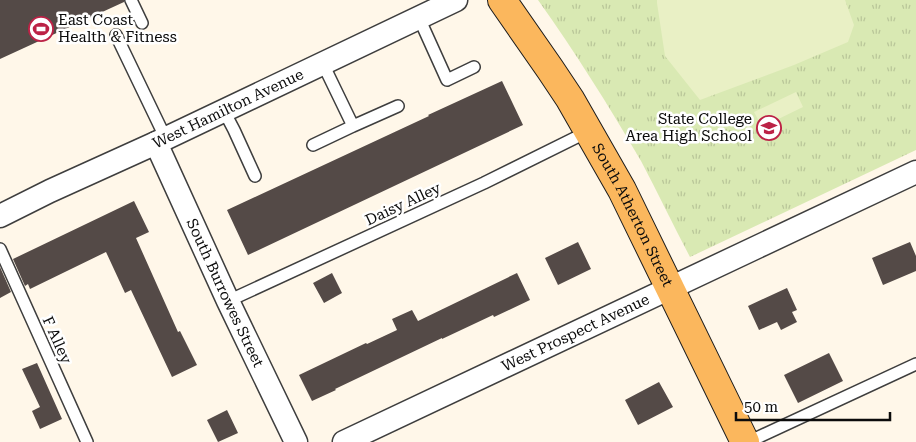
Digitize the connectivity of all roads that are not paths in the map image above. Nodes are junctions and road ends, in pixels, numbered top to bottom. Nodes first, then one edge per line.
1 (131, 0) edge
2 (456, 0) edge
3 (502, 0) edge
4 (424, 10) edge
5 (142, 23) dead end
6 (116, 35) dead end
7 (323, 64) junction
8 (474, 68) dead end
9 (398, 106) dead end
10 (224, 110) junction
11 (353, 126) junction
12 (589, 131) junction
13 (161, 141) junction
14 (313, 145) dead end
15 (916, 172) edge
16 (255, 176) dead end
17 (1, 214) edge
18 (0, 250) edge
19 (670, 288) junction
20 (228, 301) junction
21 (916, 364) edge
22 (88, 442) edge
23 (296, 442) edge
24 (344, 442) edge
25 (746, 442) edge

1 - 5 lane
2 - 4 street, West Hamilton Avenue
3 - 12 main road, South Atherton Street
4 - 7 street, West Hamilton Avenue
4 - 8 lane
6 - 13 lane
7 - 10 street, West Hamilton Avenue
7 - 11 lane
9 - 11 lane
10 - 13 street, West Hamilton Avenue
10 - 16 lane
11 - 14 lane
12 - 19 main road, South Atherton Street
12 - 20 lane, Daisy Alley
13 - 17 street, West Hamilton Avenue
13 - 20 street, South Burrowes Street
15 - 19 street, West Prospect Avenue
18 - 22 lane, F Alley
19 - 24 street, West Prospect Avenue
19 - 25 main road, South Atherton Street
20 - 23 street, South Burrowes Street
21 - 25 lane

